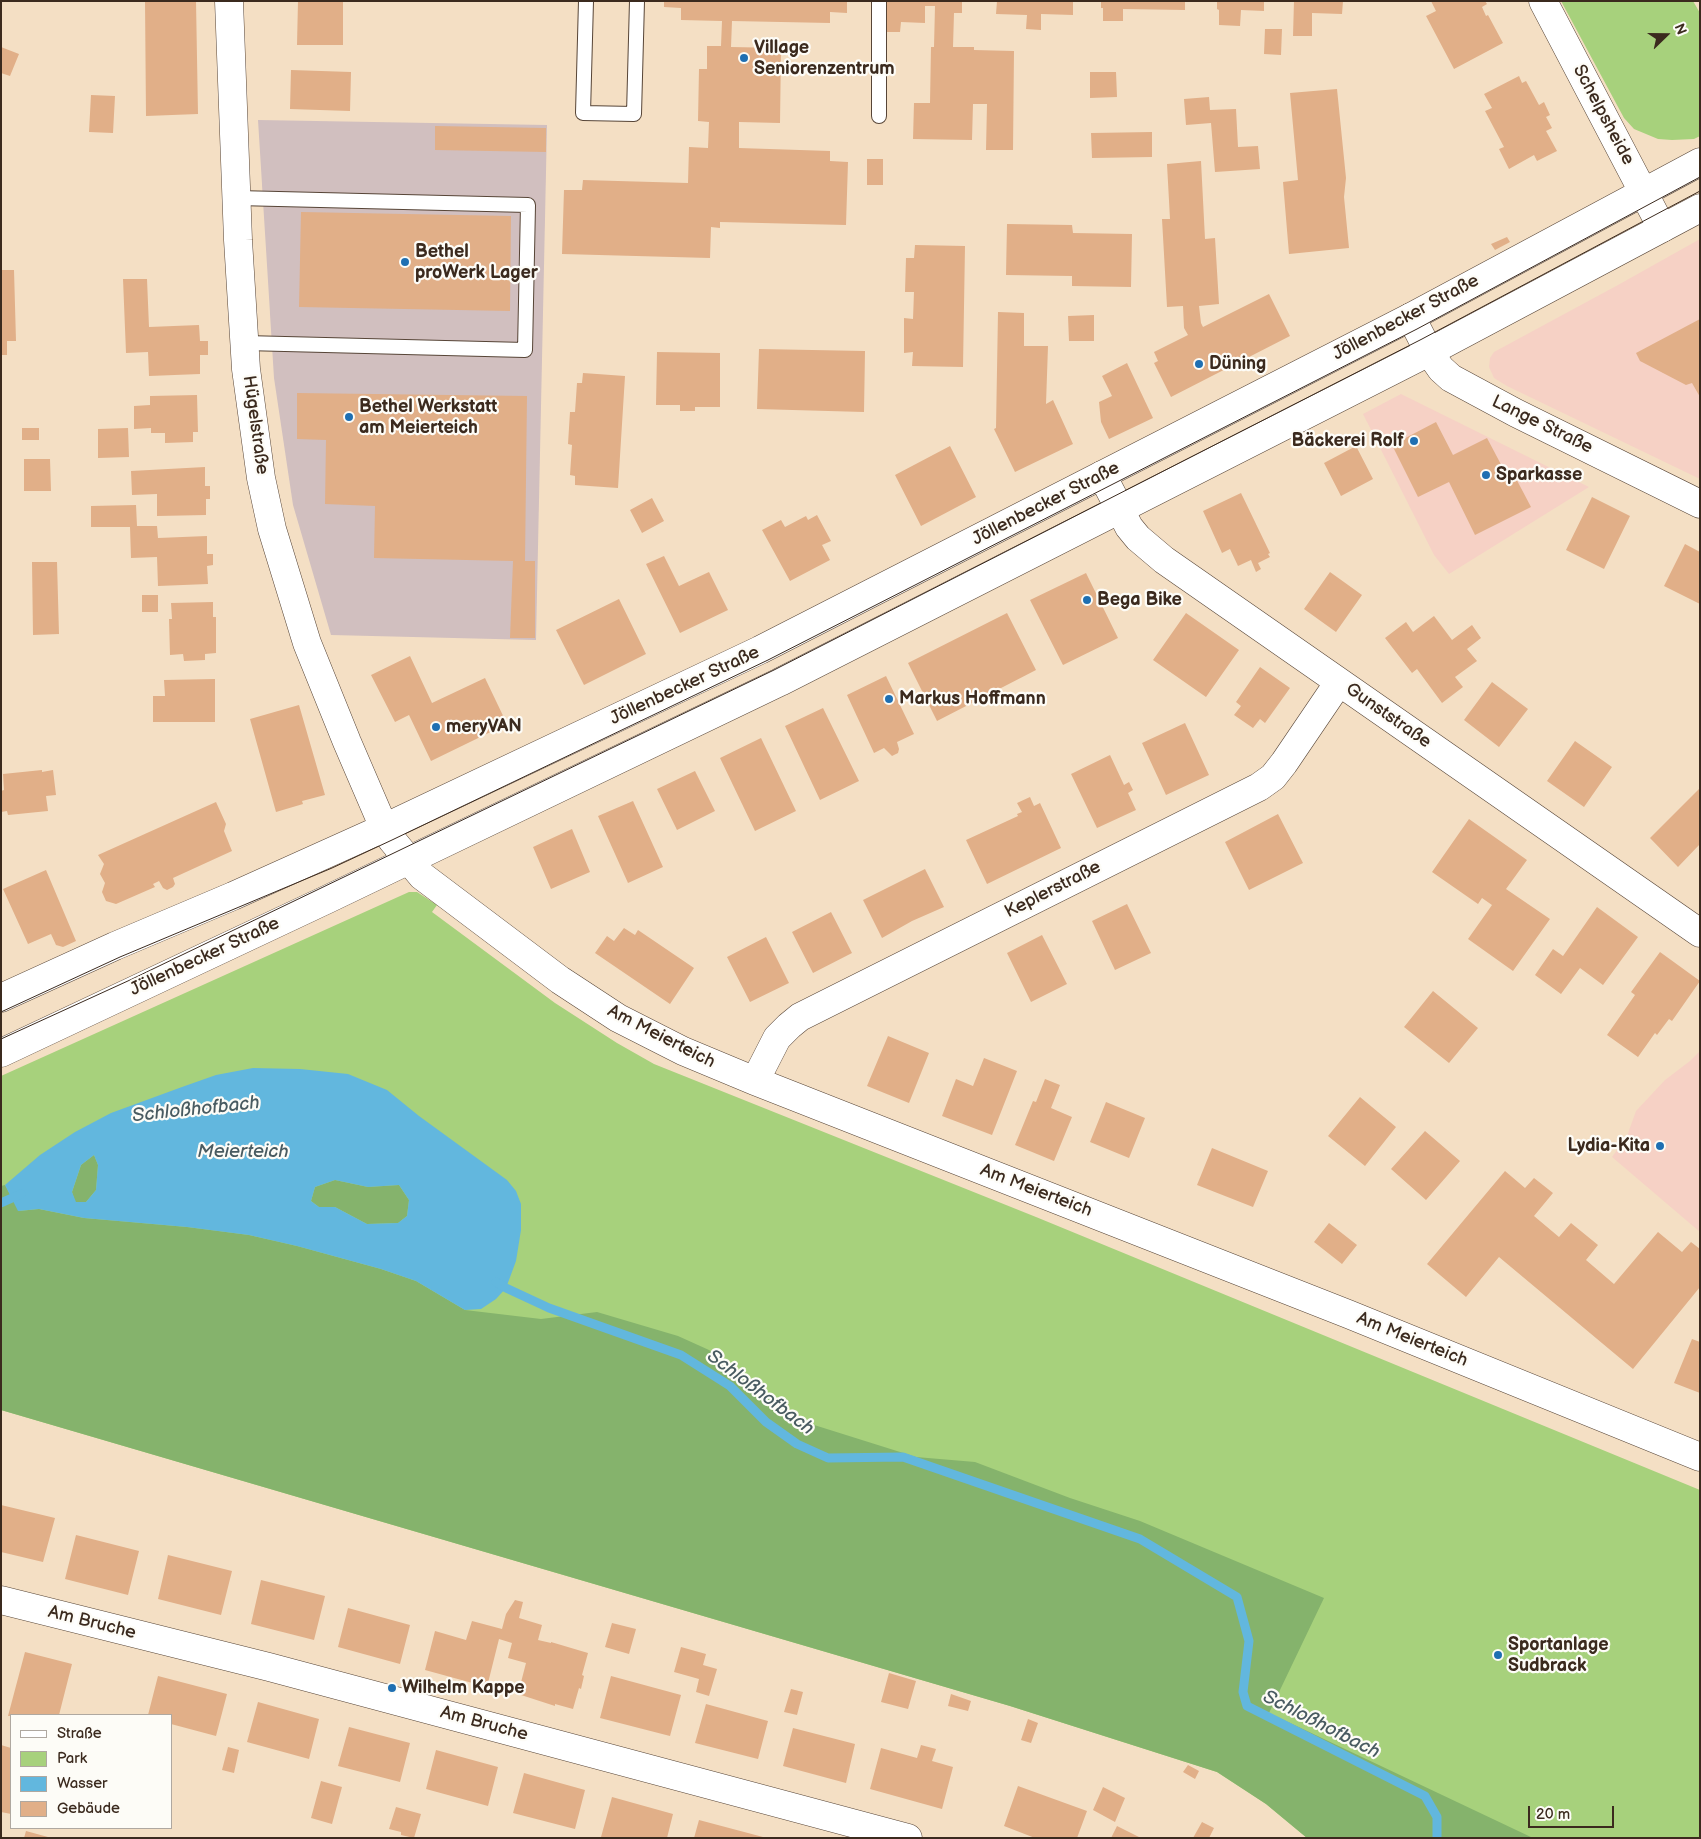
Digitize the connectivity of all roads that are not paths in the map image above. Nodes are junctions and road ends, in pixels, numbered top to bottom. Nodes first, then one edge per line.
1 (229, 1) edge
2 (586, 1) edge
3 (637, 1) edge
4 (879, 1) edge
5 (1543, 1) edge
6 (879, 116) dead end
7 (1700, 162) edge
8 (1643, 192) junction
9 (236, 198) junction
10 (1700, 208) edge
11 (1662, 228) junction
12 (1411, 317) junction
13 (245, 343) junction
14 (1430, 352) junction
15 (1102, 476) junction
16 (1700, 504) edge
17 (1120, 510) junction
18 (1339, 682) junction
19 (384, 828) junction
20 (408, 860) junction
21 (1700, 933) edge
22 (1, 998) edge
23 (1, 1053) edge
24 (755, 1081) junction
25 (1700, 1457) edge
26 (1, 1600) edge
27 (908, 1838) edge

1 - 9 street, Hügelstraße
2 - 3 lane
4 - 6 lane
5 - 8 street, Schelpsheide
7 - 8 street, Jöllenbecker Straße
8 - 11 street, Schelpsheide
8 - 12 street, Jöllenbecker Straße
9 - 13 street, Hügelstraße
9 - 13 lane
10 - 11 street, Jöllenbecker Straße
11 - 14 street, Jöllenbecker Straße
12 - 14 street, Lange Straße
12 - 15 street, Jöllenbecker Straße
13 - 19 street, Hügelstraße
14 - 16 street, Lange Straße
14 - 17 street, Jöllenbecker Straße
15 - 17 street, Gunststraße
15 - 19 street, Jöllenbecker Straße
17 - 18 street, Gunststraße
17 - 20 street, Jöllenbecker Straße
18 - 21 street, Gunststraße
18 - 24 street, Keplerstraße
19 - 20 street
19 - 22 street, Jöllenbecker Straße
20 - 23 street, Jöllenbecker Straße
20 - 24 street, Am Meierteich
24 - 25 street, Am Meierteich
26 - 27 street, Am Bruche

